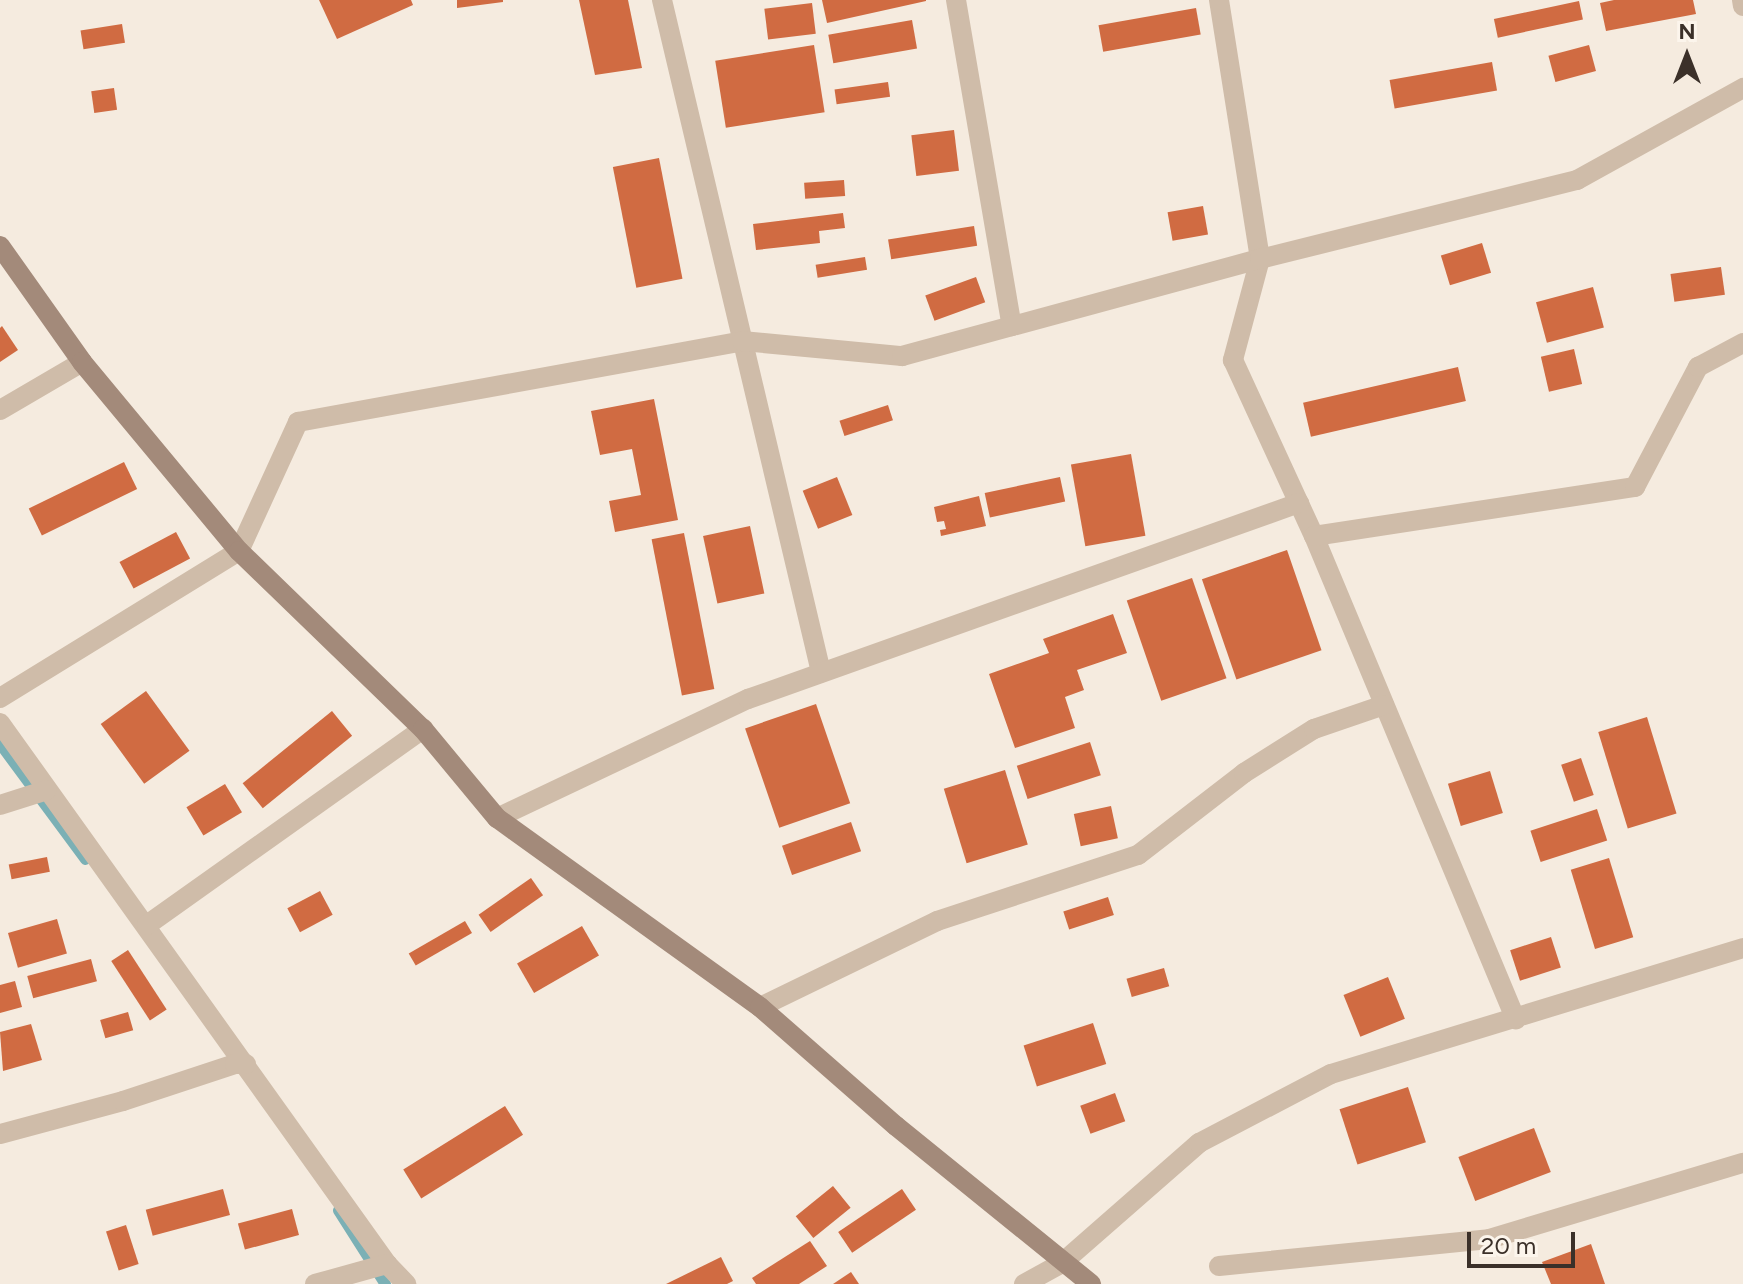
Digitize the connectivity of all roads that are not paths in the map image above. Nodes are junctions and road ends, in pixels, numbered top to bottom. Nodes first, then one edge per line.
1 (662, 0) edge
2 (956, 0) edge
3 (1219, 0) edge
4 (1742, 0) edge
5 (1743, 6) edge
6 (1743, 88) edge
7 (0, 246) edge
8 (1260, 259) junction
9 (1012, 326) junction
10 (742, 341) junction
11 (1743, 343) edge
12 (82, 362) junction
13 (0, 410) edge
14 (1299, 503) junction
15 (1314, 536) junction
16 (239, 551) junction
17 (821, 672) junction
18 (0, 698) edge
19 (1384, 705) junction
20 (0, 723) edge
21 (423, 729) junction
22 (47, 790) junction
23 (0, 805) edge
24 (497, 818) junction
25 (147, 925) junction
26 (1743, 948) edge
27 (760, 1007) junction
28 (1516, 1020) junction
29 (246, 1064) junction
30 (0, 1134) edge
31 (1743, 1163) edge
32 (1062, 1263) junction
33 (387, 1264) junction
34 (1219, 1266) dead end
35 (315, 1284) edge
36 (406, 1284) edge
37 (1024, 1284) edge
38 (1091, 1284) edge

1 - 10 street
2 - 9 street
3 - 8 street
4 - 5 street
6 - 8 street
7 - 12 street
8 - 9 street
8 - 14 street
9 - 10 street
10 - 16 street
10 - 17 street
11 - 15 street
12 - 13 street
12 - 16 street
14 - 15 street
14 - 17 street
15 - 19 street
16 - 18 street
16 - 21 street
17 - 24 street
19 - 27 street
19 - 28 street
20 - 22 street
21 - 24 street
21 - 25 street
22 - 23 street
22 - 25 street
24 - 27 street
25 - 29 street
26 - 28 street
27 - 32 street
28 - 32 street
29 - 30 street
29 - 33 street
31 - 34 street
32 - 37 street
32 - 38 street
33 - 35 street
33 - 36 street

